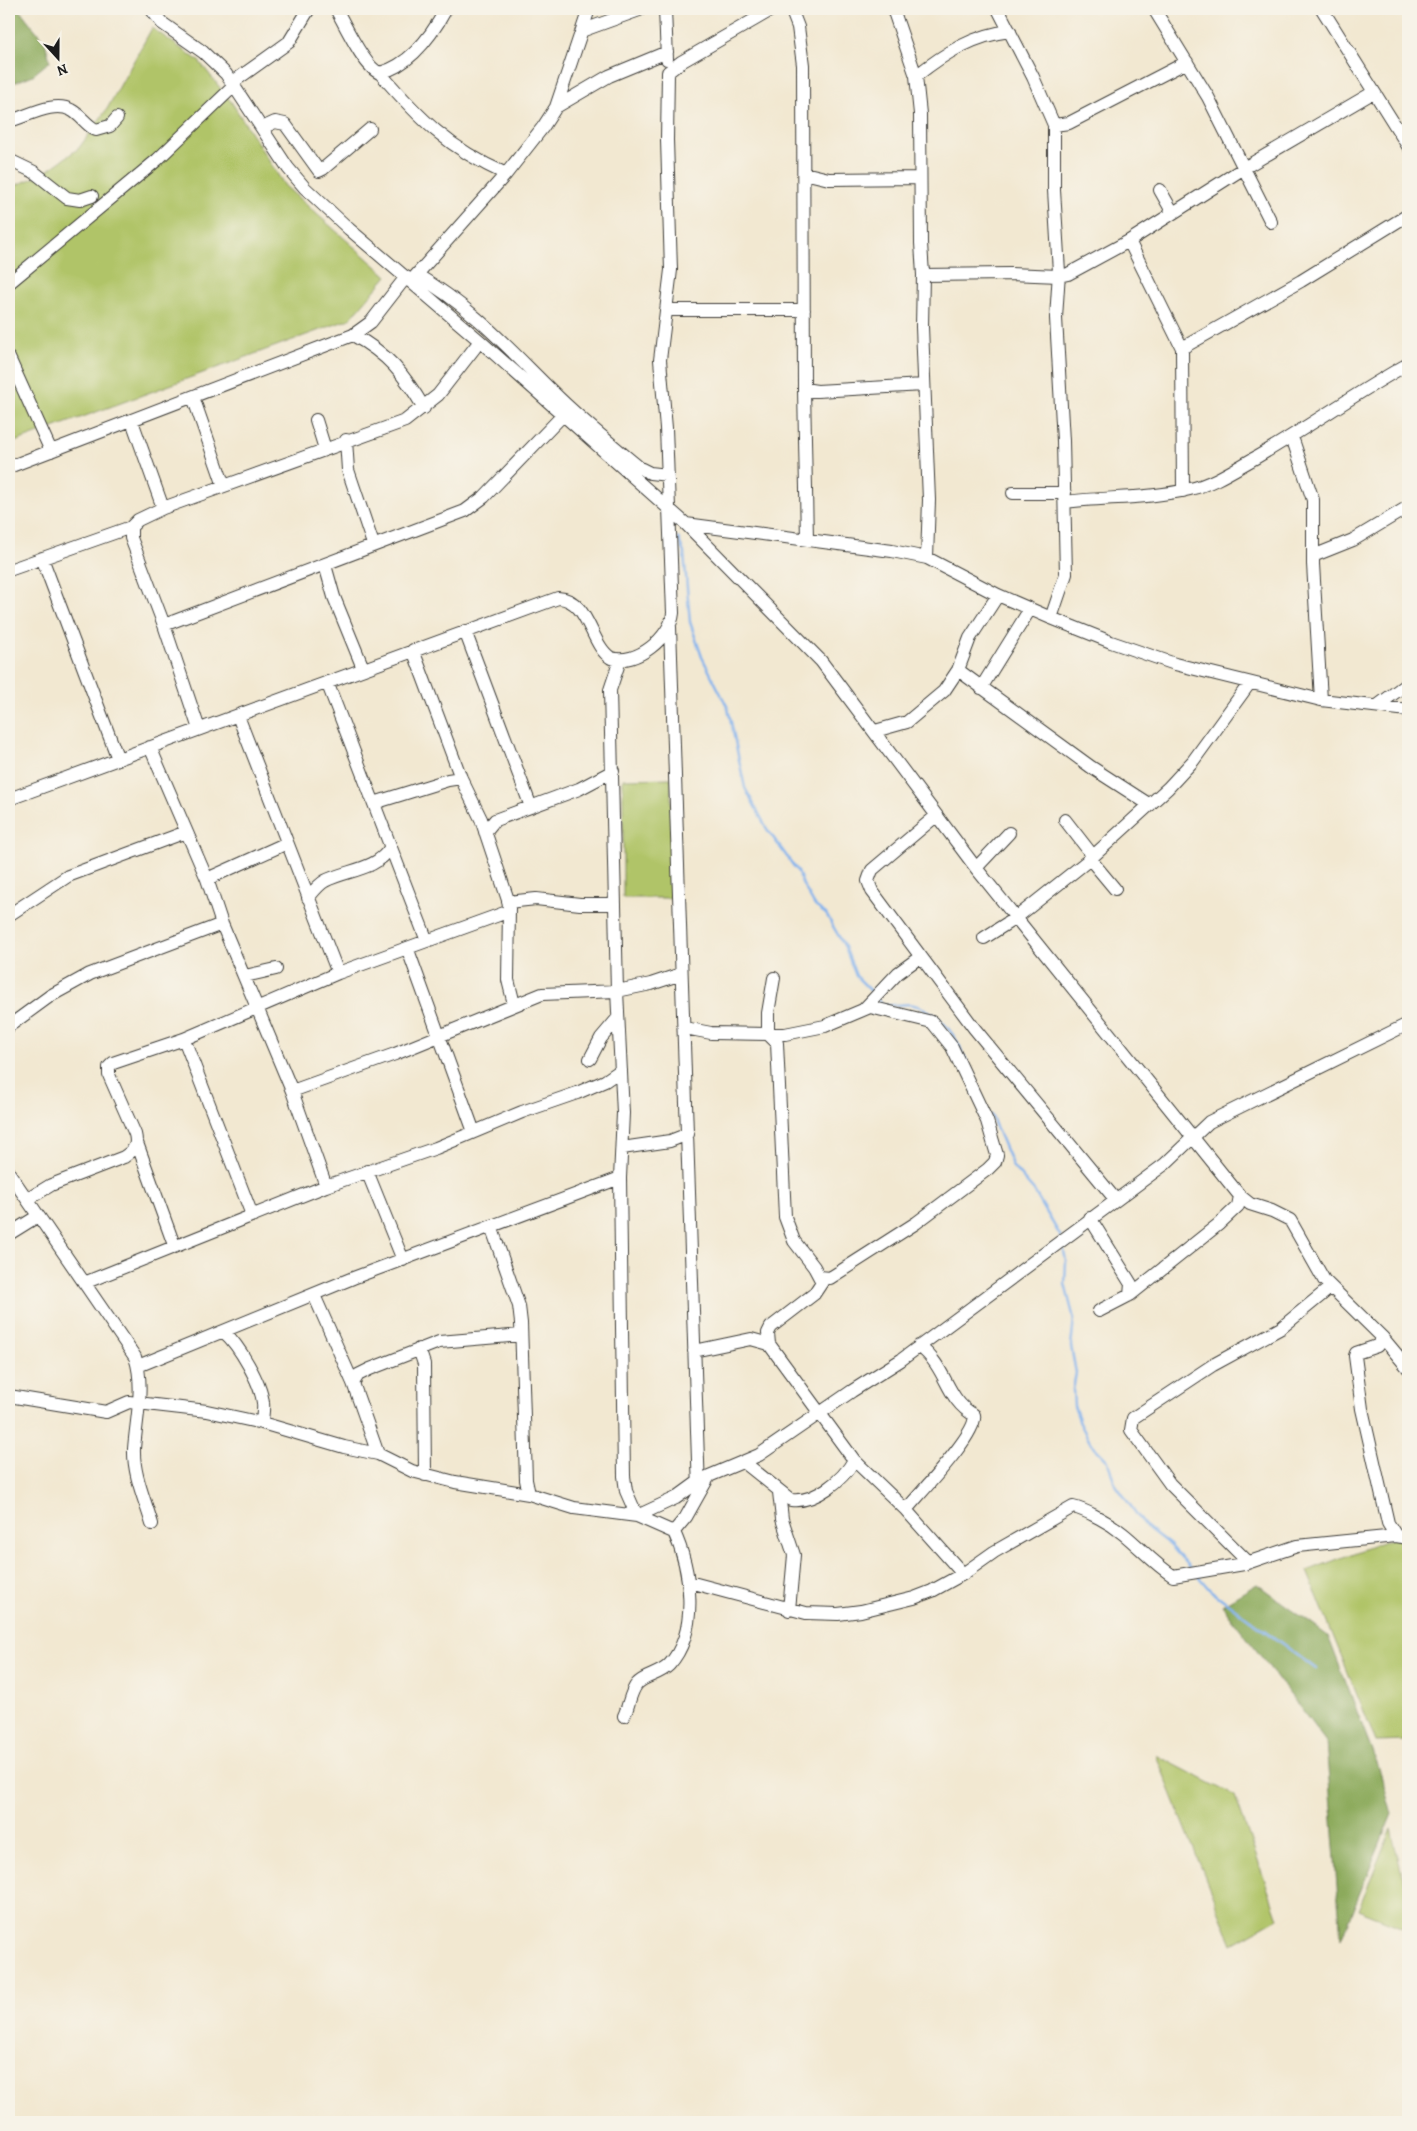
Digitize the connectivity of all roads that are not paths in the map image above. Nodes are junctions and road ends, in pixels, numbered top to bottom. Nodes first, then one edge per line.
1 (151, 9) edge
2 (308, 9) edge
3 (336, 9) edge
4 (446, 9) edge
5 (589, 9) edge
6 (642, 9) edge
7 (665, 9) edge
8 (773, 9) edge
9 (791, 9) edge
10 (893, 9) edge
11 (998, 9) edge
12 (1154, 9) edge
13 (1322, 9) edge
14 (584, 30) junction
15 (1010, 31) junction
16 (667, 52) junction
17 (912, 60) junction
18 (1187, 62) junction
19 (932, 63) junction
20 (668, 72) junction
21 (380, 73) junction
22 (916, 76) junction
23 (234, 84) junction
24 (1374, 92) junction
25 (556, 107) junction
26 (117, 118) dead end
27 (9, 121) edge
28 (1054, 125) junction
29 (262, 128) junction
30 (370, 129) dead end
31 (1408, 146) edge
32 (9, 160) edge
33 (1244, 168) junction
34 (804, 173) junction
35 (506, 174) junction
36 (920, 178) junction
37 (1160, 190) dead end
38 (92, 196) dead end
39 (1174, 213) junction
40 (1408, 215) edge
41 (1271, 222) dead end
42 (1129, 241) junction
43 (923, 275) junction
44 (1059, 276) junction
45 (411, 277) junction
46 (9, 283) edge
47 (667, 310) junction
48 (804, 310) junction
49 (371, 322) junction
50 (353, 335) junction
51 (480, 341) junction
52 (368, 343) junction
53 (1182, 348) junction
54 (9, 358) edge
55 (1408, 364) edge
56 (923, 385) junction
57 (804, 390) junction
58 (193, 397) junction
59 (424, 408) junction
60 (563, 415) junction
61 (316, 420) dead end
62 (132, 421) junction
63 (1292, 436) junction
64 (346, 440) junction
65 (325, 449) junction
66 (51, 451) junction
67 (9, 467) edge
68 (668, 475) junction
69 (224, 486) junction
70 (1183, 491) junction
71 (1013, 493) dead end
72 (1065, 498) junction
73 (1408, 507) edge
74 (163, 508) junction
75 (668, 509) junction
76 (686, 524) junction
77 (131, 527) junction
78 (808, 539) junction
79 (373, 544) junction
80 (1313, 556) junction
81 (42, 558) junction
82 (927, 558) junction
83 (325, 565) junction
84 (9, 570) edge
85 (998, 595) junction
86 (1030, 609) junction
87 (1052, 618) junction
88 (164, 625) junction
89 (670, 627) junction
90 (465, 631) junction
91 (413, 650) junction
92 (620, 660) junction
93 (363, 668) junction
94 (958, 670) junction
95 (327, 682) junction
96 (1249, 684) junction
97 (1408, 684) edge
98 (981, 688) junction
99 (1321, 700) junction
100 (1378, 706) junction
101 (1408, 710) edge
102 (238, 716) junction
103 (199, 729) junction
104 (875, 731) junction
105 (150, 747) junction
106 (118, 759) junction
107 (613, 771) junction
108 (461, 778) junction
109 (9, 800) edge
110 (374, 803) junction
111 (1150, 804) junction
112 (531, 807) junction
113 (936, 816) junction
114 (481, 819) junction
115 (495, 820) junction
116 (1065, 820) dead end
117 (186, 832) junction
118 (486, 832) junction
119 (1009, 833) dead end
120 (287, 843) junction
121 (390, 848) junction
122 (1092, 858) junction
123 (976, 868) junction
124 (207, 879) junction
125 (1115, 889) dead end
126 (308, 898) junction
127 (509, 904) junction
128 (615, 904) junction
129 (9, 915) edge
130 (1017, 917) junction
131 (222, 924) junction
132 (984, 938) dead end
133 (427, 941) junction
134 (408, 950) junction
135 (920, 957) junction
136 (276, 968) dead end
137 (338, 973) junction
138 (681, 974) junction
139 (245, 976) junction
140 (774, 978) dead end
141 (617, 990) junction
142 (514, 1004) junction
143 (258, 1006) junction
144 (864, 1009) junction
145 (618, 1018) junction
146 (1408, 1024) edge
147 (9, 1026) edge
148 (685, 1028) junction
149 (768, 1034) junction
150 (440, 1035) junction
151 (184, 1039) junction
152 (590, 1059) dead end
153 (621, 1070) junction
154 (292, 1092) junction
155 (474, 1132) junction
156 (688, 1134) junction
157 (1193, 1137) junction
158 (137, 1144) junction
159 (622, 1148) junction
160 (367, 1171) junction
161 (9, 1173) edge
162 (620, 1178) junction
163 (326, 1186) junction
164 (1240, 1196) junction
165 (28, 1199) junction
166 (1115, 1199) junction
167 (252, 1215) junction
168 (38, 1216) junction
169 (1090, 1218) junction
170 (491, 1226) junction
171 (9, 1234) edge
172 (174, 1246) junction
173 (403, 1260) junction
174 (820, 1277) junction
175 (84, 1282) junction
176 (1331, 1287) junction
177 (1130, 1294) junction
178 (314, 1295) junction
179 (1099, 1311) dead end
180 (224, 1332) junction
181 (520, 1335) junction
182 (1383, 1338) junction
183 (768, 1344) junction
184 (919, 1346) junction
185 (419, 1349) junction
186 (694, 1350) junction
187 (138, 1366) junction
188 (1408, 1368) edge
189 (353, 1384) junction
190 (9, 1396) edge
191 (138, 1403) junction
192 (819, 1413) junction
193 (262, 1423) junction
194 (378, 1454) junction
195 (854, 1460) junction
196 (745, 1462) junction
197 (698, 1464) junction
198 (718, 1472) junction
199 (425, 1475) junction
200 (699, 1487) junction
201 (780, 1492) junction
202 (529, 1494) junction
203 (906, 1510) junction
204 (637, 1516) junction
205 (152, 1524) dead end
206 (673, 1530) junction
207 (1402, 1537) edge
208 (1248, 1562) junction
209 (963, 1574) junction
210 (689, 1582) junction
211 (789, 1610) junction
212 (624, 1716) dead end

1 - 23 street
2 - 23 street
3 - 21 street
4 - 21 street
5 - 14 street
6 - 14 street
7 - 16 street
8 - 20 street
9 - 34 street
10 - 17 street
11 - 15 street
12 - 18 street
13 - 24 street
14 - 25 street
15 - 19 street
15 - 28 street
16 - 20 street
16 - 25 street
17 - 19 street
17 - 22 street
18 - 28 street
18 - 33 street
19 - 22 street
20 - 47 street
21 - 35 street
22 - 36 street
23 - 29 street
23 - 46 street
24 - 31 street
24 - 33 street
25 - 35 street
26 - 27 street
28 - 44 street
29 - 30 street
29 - 45 street
32 - 38 street
33 - 39 street
33 - 41 street
34 - 36 street
34 - 48 street
35 - 45 street
36 - 43 street
37 - 39 street
39 - 42 street
40 - 53 street
42 - 44 street
42 - 53 street
43 - 44 street
43 - 56 street
44 - 72 street
45 - 49 street
45 - 51 street
45 - 68 street
47 - 48 street
47 - 68 street
48 - 57 street
49 - 50 street
49 - 52 street
50 - 52 street
50 - 58 street
51 - 59 street
51 - 60 street
52 - 59 street
53 - 70 street
54 - 66 street
55 - 63 street
56 - 57 street
56 - 82 street
57 - 78 street
58 - 62 street
58 - 69 street
59 - 64 street
60 - 75 street
60 - 79 street
61 - 65 street
62 - 66 street
62 - 74 street
63 - 70 street
63 - 80 street
64 - 65 street
64 - 79 street
65 - 69 street
66 - 67 street
68 - 75 street
69 - 74 street
70 - 72 street
71 - 72 street
72 - 87 street
73 - 80 street
74 - 77 street
75 - 76 street
75 - 89 street
76 - 78 street
76 - 104 street
77 - 81 street
77 - 88 street
78 - 82 street
79 - 83 street
80 - 99 street
81 - 84 street
81 - 106 street
82 - 85 street
83 - 88 street
83 - 93 street
85 - 86 street
85 - 94 street
86 - 87 street
86 - 98 street
87 - 96 street
88 - 103 street
89 - 92 street
89 - 138 street
90 - 91 street
90 - 92 street
90 - 112 street
91 - 93 street
91 - 108 street
92 - 107 street
93 - 95 street
94 - 98 street
94 - 104 street
95 - 102 street
95 - 110 street
96 - 99 street
96 - 111 street
97 - 100 street
98 - 111 street
99 - 100 street
100 - 101 street
102 - 103 street
102 - 120 street
103 - 105 street
104 - 113 street
105 - 106 street
105 - 117 street
106 - 109 street
107 - 112 street
107 - 128 street
108 - 110 street
108 - 114 street
110 - 121 street
111 - 122 street
112 - 115 street
113 - 123 street
113 - 135 street
114 - 115 street
114 - 118 street
115 - 118 street
116 - 122 street
117 - 124 street
117 - 129 street
118 - 127 street
119 - 123 street
120 - 124 street
120 - 126 street
121 - 126 street
121 - 133 street
122 - 125 street
122 - 130 street
123 - 130 street
124 - 131 street
126 - 137 street
127 - 128 street
127 - 133 street
127 - 142 street
128 - 141 street
130 - 132 street
130 - 157 street
131 - 139 street
131 - 147 street
133 - 134 street
134 - 137 street
134 - 150 street
135 - 144 street
135 - 166 street
136 - 139 street
137 - 143 street
138 - 141 street
138 - 148 street
139 - 143 street
140 - 149 street
141 - 142 street
141 - 145 street
142 - 150 street
143 - 151 street
143 - 154 street
144 - 149 street
144 - 174 street
145 - 152 street
145 - 153 street
146 - 157 street
148 - 149 street
148 - 156 street
149 - 174 street
150 - 154 street
150 - 155 street
151 - 158 street
151 - 167 street
153 - 155 street
153 - 159 street
154 - 163 street
155 - 160 street
156 - 159 street
156 - 186 street
157 - 164 street
157 - 166 street
158 - 165 street
158 - 172 street
159 - 162 street
160 - 163 street
160 - 173 street
161 - 165 street
162 - 170 street
162 - 204 street
163 - 167 street
164 - 176 street
164 - 177 street
165 - 168 street
166 - 169 street
167 - 172 street
168 - 171 street
168 - 175 street
169 - 177 street
169 - 184 street
170 - 173 street
170 - 181 street
172 - 175 street
173 - 178 street
174 - 183 street
175 - 187 street
176 - 182 street
176 - 208 street
177 - 179 street
178 - 180 street
178 - 189 street
180 - 187 street
180 - 193 street
181 - 185 street
181 - 202 street
182 - 188 street
182 - 207 street
183 - 186 street
183 - 192 street
184 - 192 street
184 - 203 street
185 - 189 street
185 - 199 street
186 - 197 street
187 - 191 street
189 - 194 street
190 - 191 street
191 - 193 street
191 - 205 street
192 - 195 street
192 - 196 street
193 - 194 street
194 - 199 street
195 - 201 street
195 - 203 street
196 - 198 street
196 - 201 street
197 - 198 street
197 - 200 street
198 - 200 street
199 - 202 street
200 - 204 street
200 - 206 street
201 - 211 street
202 - 204 street
203 - 209 street
204 - 206 street
206 - 210 street
207 - 208 street
208 - 209 street
209 - 211 street
210 - 211 street
210 - 212 street

